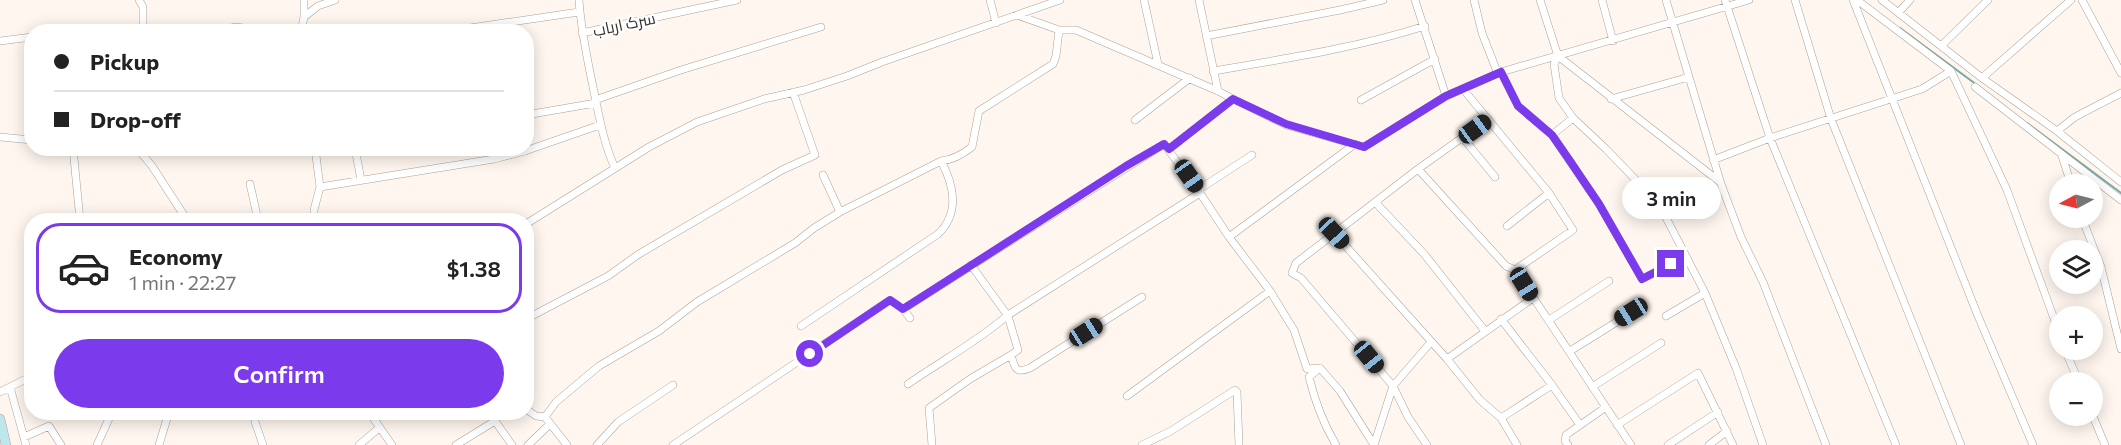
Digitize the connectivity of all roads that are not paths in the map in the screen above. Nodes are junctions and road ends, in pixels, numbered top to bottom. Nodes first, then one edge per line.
1 (139, 0) edge
2 (303, 0) edge
3 (335, 0) edge
4 (579, 0) edge
5 (737, 0) edge
6 (990, 0) edge
7 (1060, 0) edge
8 (1144, 0) edge
9 (1199, 0) edge
10 (1383, 0) edge
11 (1415, 0) edge
12 (1474, 0) edge
13 (1540, 0) edge
14 (1602, 0) edge
15 (1666, 0) edge
16 (1749, 0) edge
17 (1795, 0) edge
18 (1855, 0) edge
19 (1882, 0) edge
20 (1910, 0) edge
21 (1988, 0) edge
22 (2071, 0) edge
23 (2082, 0) edge
24 (1726, 4) edge
25 (579, 12) junction
26 (1899, 12) junction
27 (1017, 15) junction
28 (304, 17) junction
29 (1673, 22) junction
30 (996, 23) junction
31 (143, 24) edge
32 (303, 24) edge
33 (497, 24) edge
34 (1425, 26) junction
35 (821, 27) dead end
36 (1059, 30) junction
37 (582, 33) junction
38 (1206, 36) junction
39 (24, 38) edge
40 (0, 40) edge
41 (1613, 41) junction
42 (1941, 46) junction
43 (1558, 56) junction
44 (1435, 59) junction
45 (1158, 64) junction
46 (1213, 71) junction
47 (1951, 71) junction
48 (1501, 72) junction
49 (2121, 73) edge
50 (1689, 77) junction
51 (1190, 78) junction
52 (1982, 78) junction
53 (1975, 87) dead end
54 (1463, 89) junction
55 (1218, 91) junction
56 (793, 92) junction
57 (2121, 93) edge
58 (1446, 96) junction
59 (1892, 97) junction
60 (1233, 99) junction
61 (1611, 99) junction
62 (1361, 100) dead end
63 (596, 101) junction
64 (534, 113) edge
65 (1573, 118) junction
66 (1831, 119) junction
67 (1134, 120) dead end
68 (1487, 120) junction
69 (600, 125) junction
70 (2057, 131) junction
71 (1552, 135) junction
72 (0, 137) edge
73 (1462, 138) junction
74 (1770, 138) junction
75 (24, 139) edge
76 (1355, 144) junction
77 (534, 148) edge
78 (1169, 149) junction
79 (1252, 154) dead end
80 (2062, 155) junction
81 (74, 156) edge
82 (144, 156) edge
83 (316, 156) edge
84 (357, 156) edge
85 (506, 156) edge
86 (1713, 160) junction
87 (941, 161) junction
88 (615, 168) junction
89 (1418, 169) junction
90 (2068, 174) edge
91 (823, 175) dead end
92 (1495, 177) dead end
93 (361, 180) junction
94 (2121, 182) edge
95 (250, 184) dead end
96 (1721, 184) junction
97 (320, 187) junction
98 (1199, 192) junction
99 (1549, 192) junction
100 (2121, 200) edge
101 (1375, 202) junction
102 (840, 212) junction
103 (79, 213) edge
104 (182, 213) edge
105 (256, 213) edge
106 (314, 213) edge
107 (534, 219) edge
108 (1507, 226) dead end
109 (2086, 228) edge
110 (1334, 233) junction
111 (1229, 237) junction
112 (1686, 257) junction
113 (971, 265) junction
114 (1515, 270) junction
115 (1609, 281) dead end
116 (1270, 291) junction
117 (1705, 293) junction
118 (1142, 297) dead end
119 (1533, 298) junction
120 (2049, 306) edge
121 (903, 309) junction
122 (1631, 312) dead end
123 (534, 315) edge
124 (1008, 316) junction
125 (1666, 316) dead end
126 (910, 318) dead end
127 (1500, 319) junction
128 (1549, 320) junction
129 (801, 326) dead end
130 (1485, 331) junction
131 (1431, 342) junction
132 (1661, 343) dead end
133 (2121, 349) edge
134 (1570, 351) junction
135 (1011, 356) junction
136 (1447, 359) junction
137 (1320, 368) junction
138 (24, 380) edge
139 (908, 384) dead end
140 (673, 385) dead end
141 (1552, 385) junction
142 (1393, 386) junction
143 (10, 387) junction
144 (1592, 387) junction
145 (0, 392) edge
146 (1127, 396) dead end
147 (1606, 407) junction
148 (1718, 412) junction
149 (534, 415) edge
150 (545, 417) junction
151 (1501, 418) junction
152 (0, 419) edge
153 (108, 420) edge
154 (167, 420) edge
155 (374, 420) edge
156 (495, 421) joint
157 (255, 422) dead end
158 (550, 424) junction
159 (1617, 424) junction
160 (1580, 425) junction
161 (2097, 426) edge
162 (379, 428) junction
163 (1727, 431) junction
164 (24, 437) junction
165 (6, 445) edge
166 (26, 445) edge
167 (61, 445) edge
168 (97, 445) edge
169 (159, 445) edge
170 (263, 445) edge
171 (359, 445) edge
172 (392, 445) edge
173 (456, 445) edge
174 (512, 445) edge
175 (528, 445) edge
176 (567, 445) edge
177 (597, 445) edge
178 (673, 445) edge
179 (932, 445) edge
180 (1142, 445) edge
181 (1239, 445) edge
182 (1336, 445) edge
183 (1374, 445) edge
184 (1427, 445) edge
185 (1517, 445) edge
186 (1568, 445) edge
187 (1631, 445) edge
188 (1668, 445) edge
189 (1709, 445) edge
190 (1733, 445) edge
191 (1763, 445) edge
192 (1827, 445) edge
193 (1896, 445) edge
194 (1961, 445) edge
195 (2033, 445) edge
196 (2105, 445) edge

1 - 31 street
2 - 28 street
3 - 28 street
4 - 25 street
5 - 37 street, سرک ارباب
6 - 30 street
7 - 27 street
8 - 45 street
9 - 38 street
10 - 38 street
11 - 34 street
12 - 48 street
13 - 43 street
14 - 41 street
15 - 29 street
16 - 24 street
17 - 66 street
18 - 47 street
18 - 59 street
19 - 26 street
20 - 26 street
21 - 42 street
22 - 52 street
23 - 49 street
24 - 29 street
24 - 74 street
25 - 33 street
25 - 37 street
26 - 42 street
27 - 30 street
27 - 36 street
28 - 32 street
29 - 41 street
29 - 50 street
30 - 56 street
34 - 44 street
34 - 46 street
35 - 63 street
36 - 45 street
36 - 87 street
37 - 63 street
38 - 46 street
39 - 40 street
41 - 43 street
42 - 52 street
43 - 48 street
43 - 61 street
43 - 65 street
44 - 58 street
44 - 62 street
45 - 51 street
46 - 55 street
47 - 59 street
47 - 120 street
48 - 54 street
48 - 71 street
50 - 61 street
50 - 86 street
51 - 55 street
51 - 67 street
52 - 70 street
53 - 80 street
54 - 58 street
54 - 68 street
55 - 60 street
56 - 88 street
56 - 123 street
57 - 70 street
58 - 76 street
59 - 66 street
59 - 195 street
60 - 76 street
60 - 78 street
61 - 96 street
63 - 64 street
63 - 69 street
65 - 71 street
65 - 112 street
66 - 74 street
66 - 194 street
68 - 73 street
68 - 99 street
69 - 77 street
69 - 88 street
70 - 94 street
71 - 112 street
72 - 75 street
73 - 89 street
73 - 92 street
74 - 86 street
74 - 193 street
76 - 111 street
78 - 98 street
78 - 113 street
79 - 98 street
80 - 90 street
80 - 100 street
81 - 103 street
82 - 104 street
83 - 97 street
84 - 93 street
85 - 93 street
86 - 96 street
87 - 102 street
87 - 129 street
88 - 107 street
89 - 101 street
89 - 114 street
91 - 102 street
93 - 97 street
95 - 105 street
96 - 192 street
97 - 106 street
98 - 111 street
98 - 124 street
99 - 108 street
99 - 114 street
101 - 110 street
101 - 130 street
102 - 150 street
109 - 133 street
110 - 131 street
110 - 142 street
111 - 116 street
112 - 117 street
113 - 121 street
113 - 124 street
114 - 119 street
115 - 128 street
116 - 137 street
116 - 146 street
117 - 125 street
117 - 191 street
118 - 135 street
119 - 127 street
119 - 128 street
121 - 126 street
121 - 178 street
122 - 134 street
124 - 135 street
124 - 139 street
127 - 130 street
127 - 141 street
128 - 134 street
130 - 136 street
131 - 136 street
131 - 142 street
132 - 144 street
134 - 144 street
135 - 179 street
136 - 151 street
137 - 182 street
137 - 183 street
138 - 143 street
140 - 177 street
141 - 151 street
141 - 160 street
142 - 183 street
142 - 184 street
143 - 145 street
143 - 164 street
144 - 147 street
147 - 159 street
147 - 160 street
148 - 159 street
148 - 163 street
148 - 188 street
149 - 150 street
150 - 158 street
151 - 185 street
152 - 165 main road
153 - 168 street
154 - 169 street
155 - 162 street
156 - 173 street
156 - 174 street
157 - 170 street
158 - 175 street
158 - 176 street
159 - 187 street
160 - 186 street
161 - 196 street
162 - 171 street
162 - 172 street
163 - 189 street
163 - 190 street
164 - 166 street
164 - 167 street
180 - 181 street

